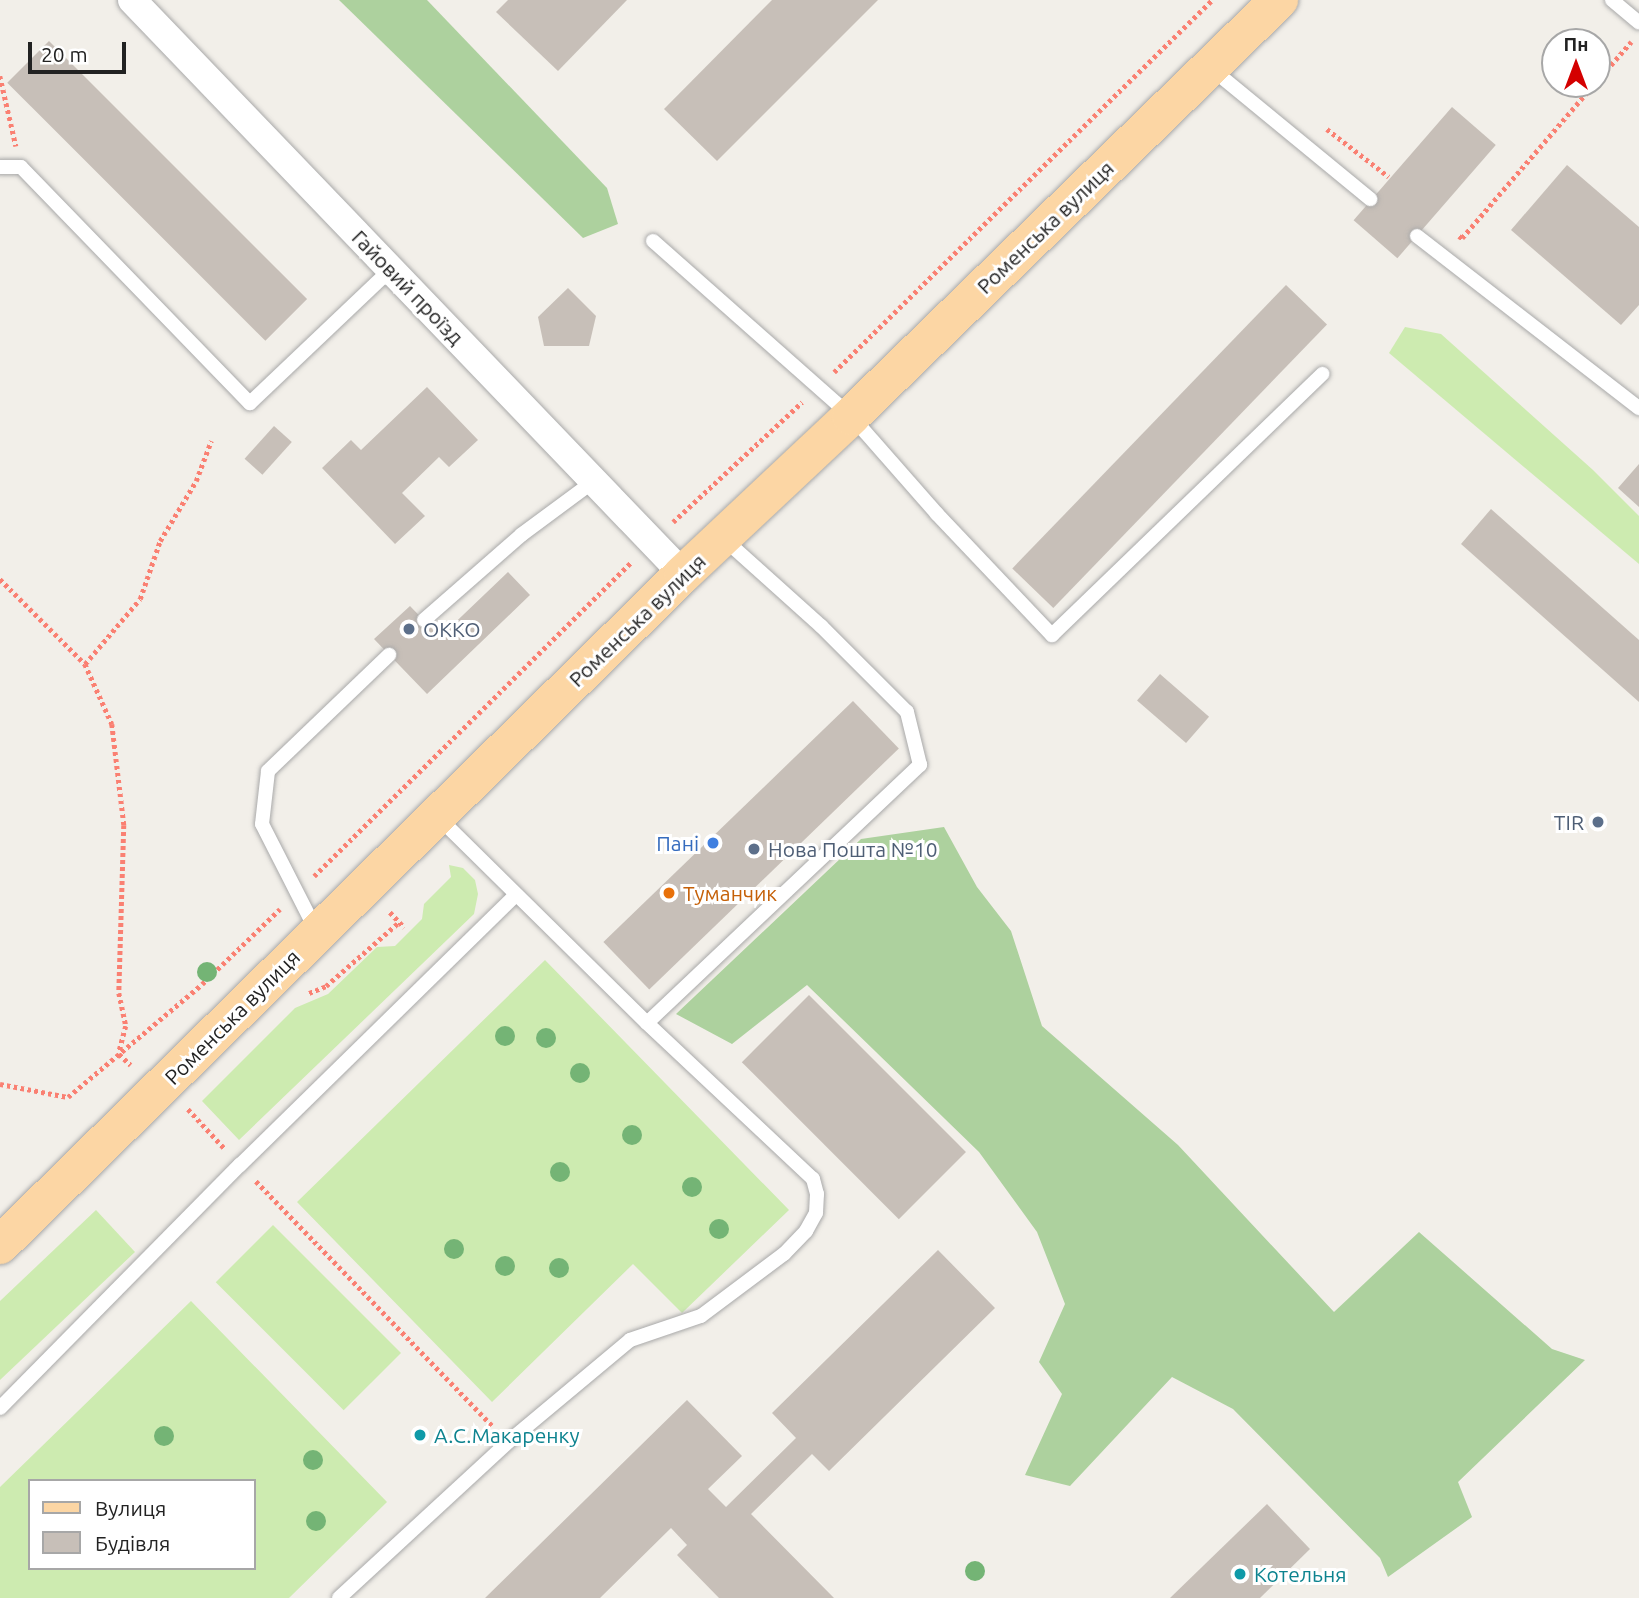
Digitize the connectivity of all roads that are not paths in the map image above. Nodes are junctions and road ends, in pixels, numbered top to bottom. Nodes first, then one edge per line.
1 (132, 0) edge
2 (1279, 0) edge
3 (1612, 0) edge
4 (1639, 23) edge
5 (1210, 67) junction
6 (0, 167) edge
7 (1370, 199) dead end
8 (1417, 236) dead end
9 (653, 241) dead end
10 (391, 269) junction
11 (1322, 374) dead end
12 (1639, 408) edge
13 (851, 416) junction
14 (594, 481) junction
15 (723, 538) junction
16 (683, 574) junction
17 (424, 620) dead end
18 (389, 655) dead end
19 (437, 816) junction
20 (516, 895) junction
21 (317, 933) junction
22 (647, 1023) junction
23 (4, 1235) edge
24 (0, 1408) edge
25 (339, 1598) edge

1 - 10 street, Гайовий проїзд
2 - 5 main road, Роменська вулиця
3 - 4 lane
5 - 7 lane
5 - 13 main road, Роменська вулиця
6 - 10 lane
8 - 12 lane
9 - 13 lane
10 - 14 street, Гайовий проїзд
11 - 13 lane
13 - 15 main road, Роменська вулиця
14 - 16 street, Гайовий проїзд
14 - 17 lane
15 - 16 main road, Роменська вулиця
15 - 22 lane
16 - 19 main road, Роменська вулиця
18 - 21 lane
19 - 20 lane
19 - 21 main road, Роменська вулиця
20 - 22 lane
20 - 24 lane
21 - 23 main road, Роменська вулиця
22 - 25 lane

